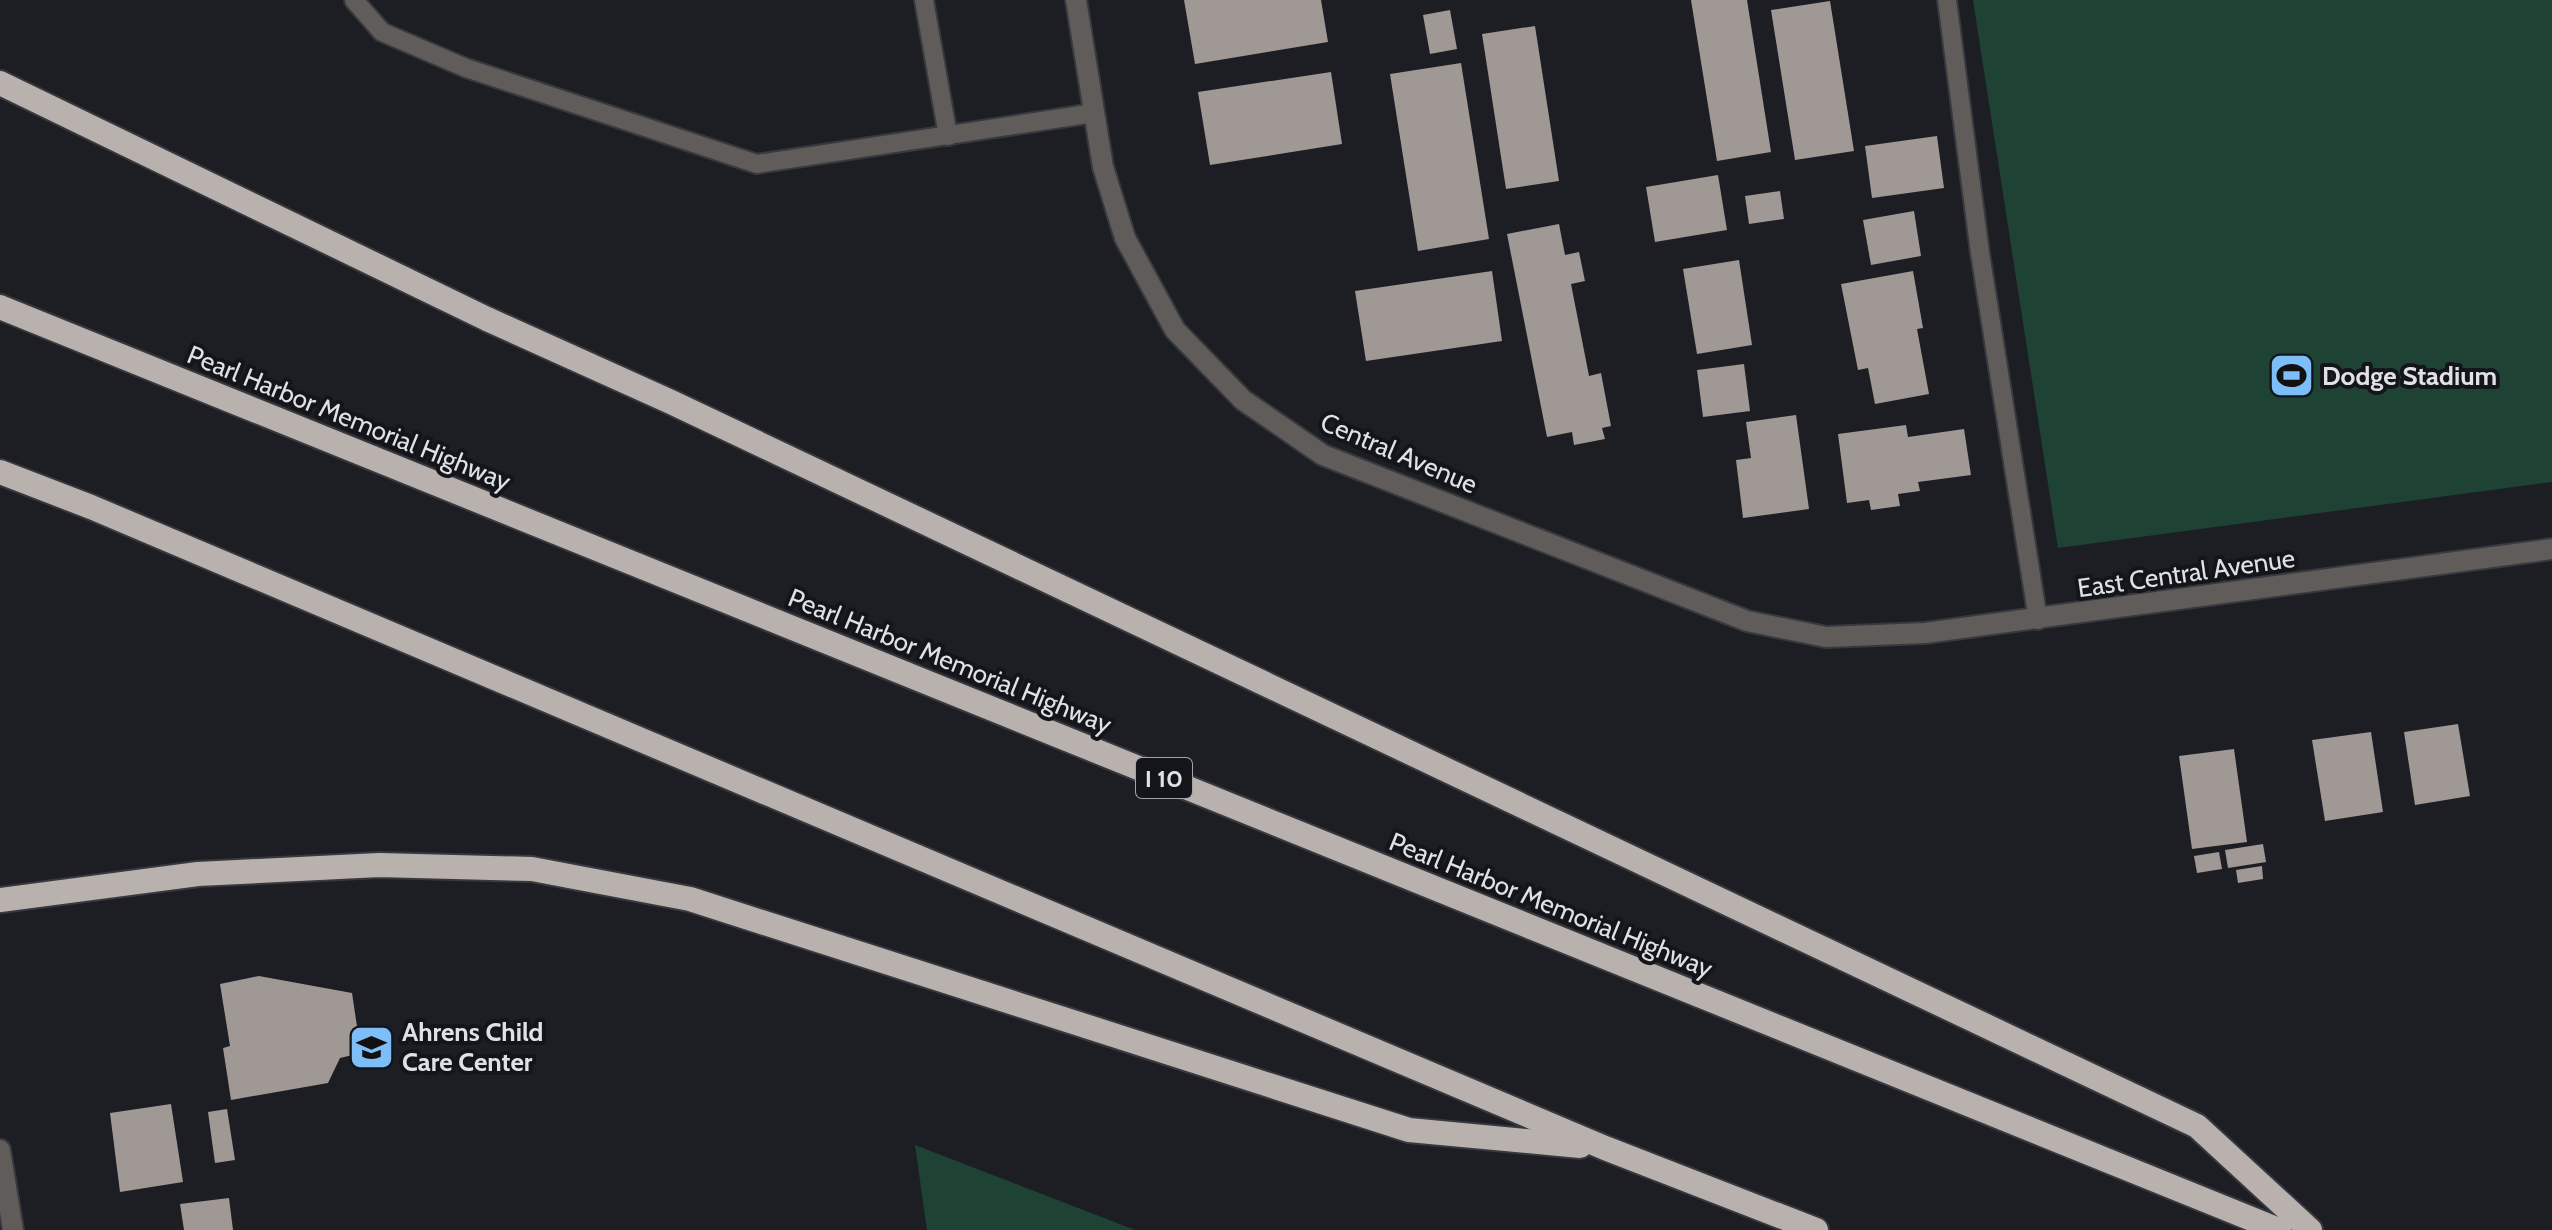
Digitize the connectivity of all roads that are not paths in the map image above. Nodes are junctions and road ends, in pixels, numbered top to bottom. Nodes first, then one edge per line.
1 (354, 0) edge
2 (924, 0) edge
3 (1076, 0) edge
4 (1947, 0) edge
5 (0, 83) edge
6 (1094, 113) junction
7 (948, 136) junction
8 (0, 307) edge
9 (0, 472) edge
10 (2552, 549) edge
11 (2038, 620) junction
12 (1826, 637) joint
13 (0, 900) edge
14 (1605, 1148) junction
15 (0, 1150) edge
16 (13, 1230) edge
17 (1816, 1230) edge
18 (2279, 1230) edge
19 (2310, 1230) edge

1 - 7 lane
2 - 7 lane
3 - 6 street, Central Avenue
4 - 11 lane
5 - 19 highway
6 - 7 lane
6 - 12 street, Central Avenue
8 - 18 highway, Pearl Harbor Memorial Highway / I 10
9 - 14 highway
10 - 11 street, East Central Avenue
11 - 12 street, East Central Avenue
13 - 14 highway
14 - 17 highway
15 - 16 street

